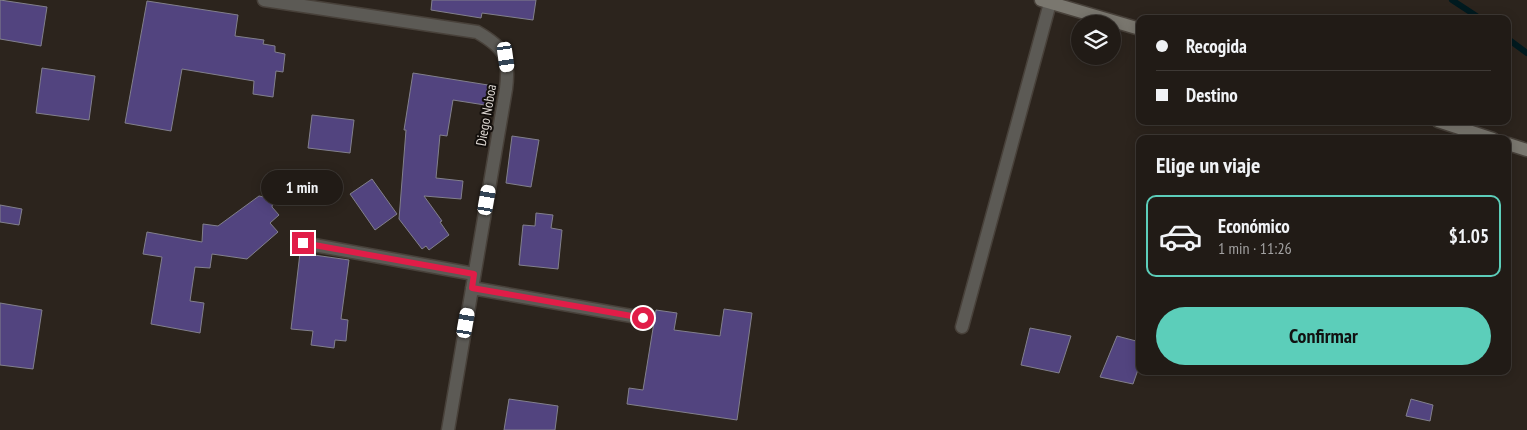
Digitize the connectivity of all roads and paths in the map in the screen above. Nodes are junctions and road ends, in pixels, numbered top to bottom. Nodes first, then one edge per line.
1 (264, 0) edge
2 (1045, 1) edge
3 (1136, 28) edge
4 (1450, 125) edge
5 (1481, 135) edge
6 (1511, 145) edge
7 (1527, 150) edge
8 (303, 243) dead end
9 (474, 274) junction
10 (472, 288) junction
11 (643, 318) dead end
12 (962, 327) dead end
13 (448, 430) edge

1 - 9 street, Diego Noboa
2 - 3 street
2 - 12 street
4 - 5 street
6 - 7 street
8 - 9 street
9 - 10 street, Diego Noboa
10 - 11 street
10 - 13 street, Diego Noboa

